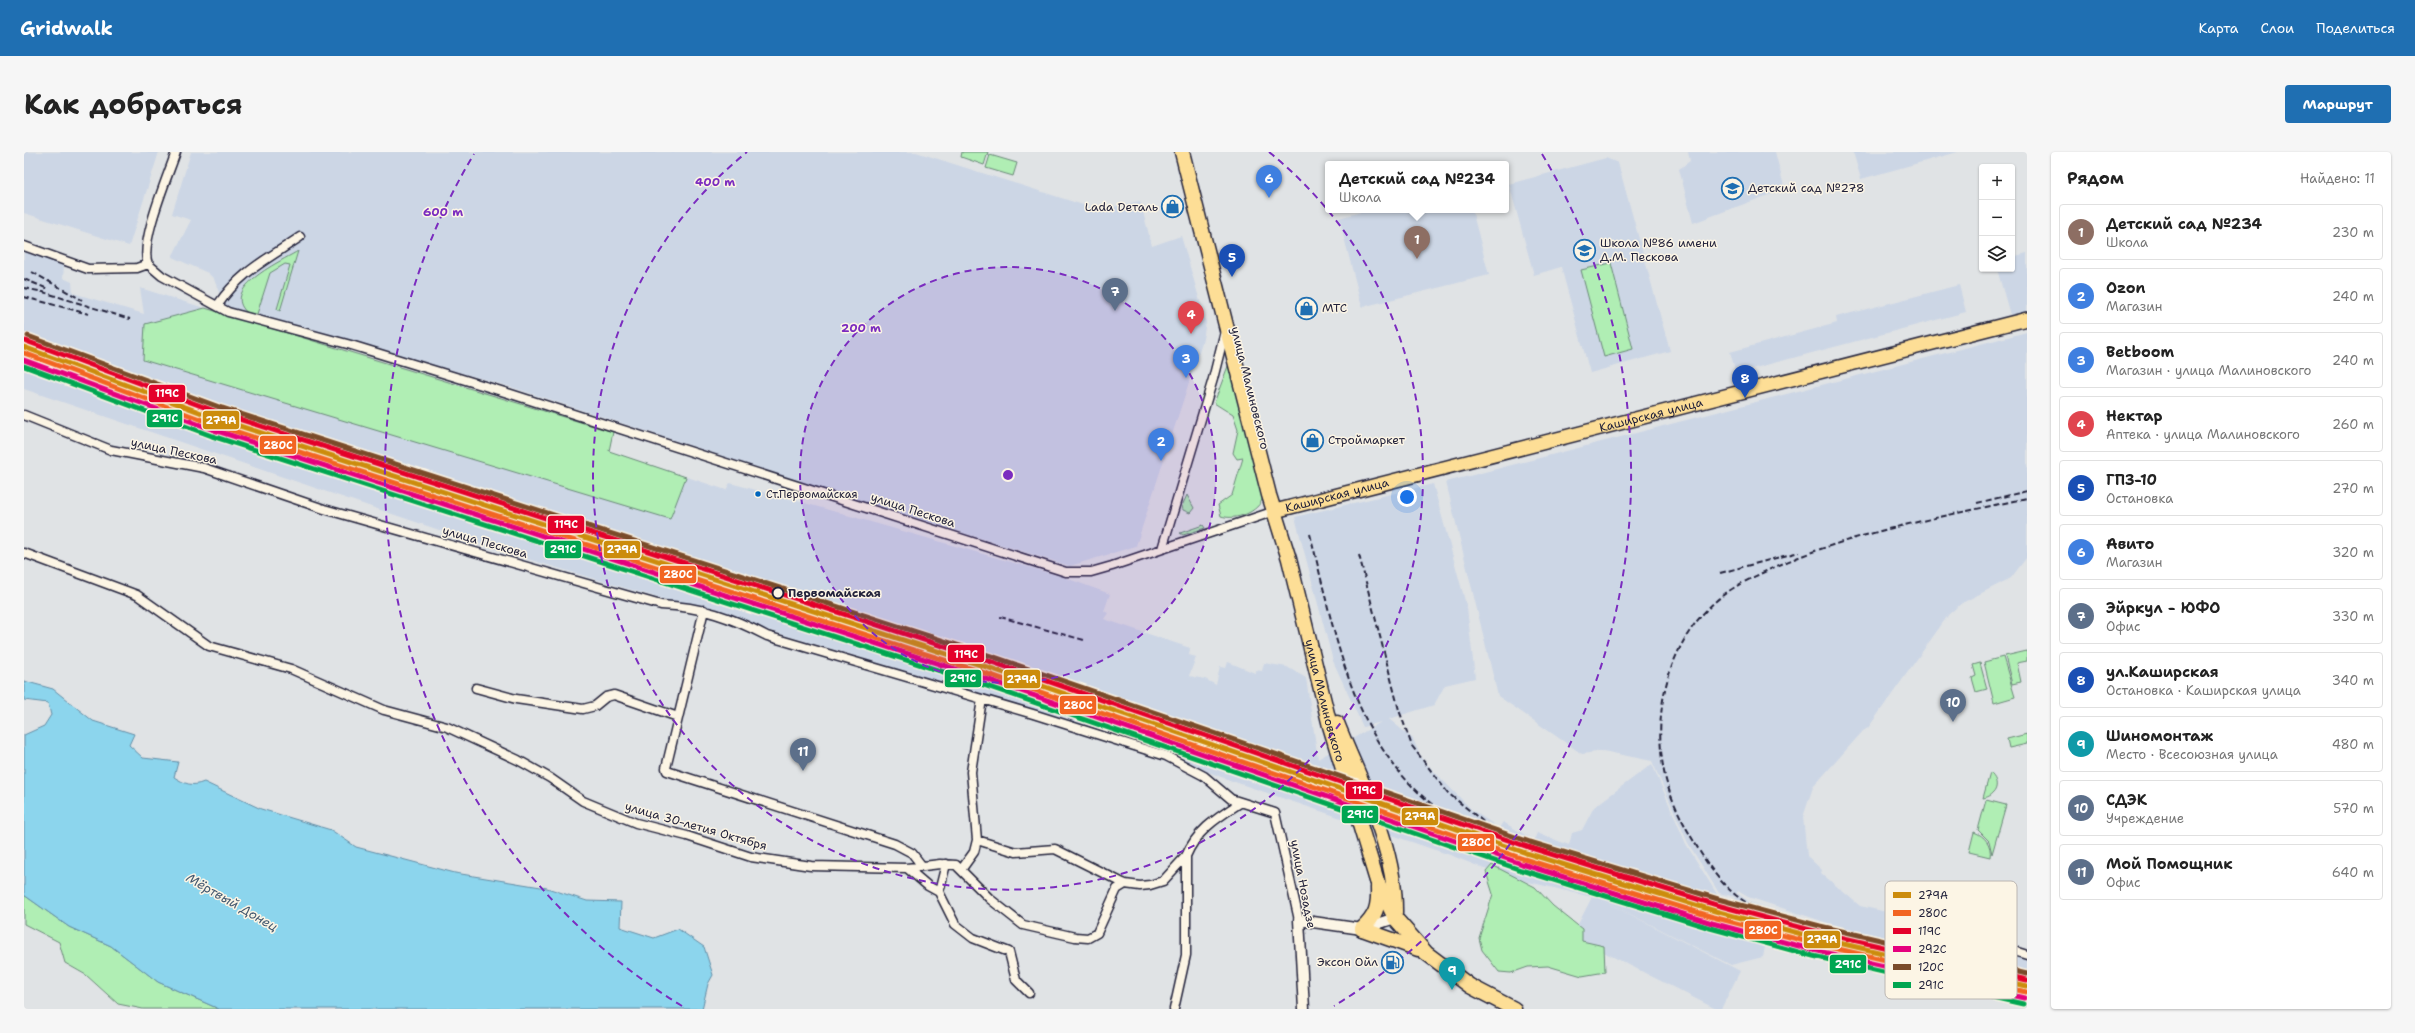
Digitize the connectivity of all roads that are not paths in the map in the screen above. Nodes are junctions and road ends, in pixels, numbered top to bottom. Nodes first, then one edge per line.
1 (176, 152) edge
2 (1182, 152) edge
3 (1190, 152) edge
4 (300, 237) dead end
5 (24, 246) edge
6 (148, 264) junction
7 (217, 306) junction
8 (2027, 319) edge
9 (1226, 325) junction
10 (24, 415) edge
11 (1279, 510) junction
12 (1162, 549) junction
13 (24, 553) edge
14 (704, 610) junction
15 (476, 688) dead end
16 (982, 699) junction
17 (678, 717) junction
18 (1240, 803) junction
19 (1275, 813) joint
20 (977, 840) junction
21 (1186, 856) junction
22 (946, 864) junction
23 (922, 866) junction
24 (907, 868) junction
25 (961, 870) junction
26 (1377, 881) junction
27 (1125, 884) junction
28 (939, 892) junction
29 (1395, 918) junction
30 (1299, 920) junction
31 (1362, 929) junction
32 (2017, 952) edge
33 (1426, 953) junction
34 (2027, 955) edge
35 (1029, 993) dead end
36 (1174, 1009) edge
37 (1304, 1009) edge
38 (1514, 1009) edge

1 - 6 street
2 - 9 highway, улица Малиновского
3 - 11 highway, улица Малиновского
4 - 7 street
5 - 6 street
6 - 7 street, улица Пескова
7 - 12 street, улица Пескова
8 - 11 main road, Каширская улица
9 - 11 highway, улица Малиновского
9 - 12 street
10 - 14 street, улица Пескова
11 - 12 street, улица Пескова
11 - 26 highway, улица Малиновского
11 - 29 highway, улица Малиновского
13 - 24 street, улица 30-летия Октября
14 - 16 street, улица Пескова
14 - 17 street
15 - 17 street
16 - 18 street, улица Пескова
16 - 20 street
17 - 23 street
18 - 19 street, улица Пескова
18 - 21 street
19 - 30 street, улица Нозадзе
20 - 25 street
20 - 27 street
21 - 27 street
21 - 36 street
22 - 23 street, улица 30-летия Октября
22 - 25 street, улица 30-летия Октября
22 - 28 street
23 - 24 street, улица 30-летия Октября
24 - 28 street
25 - 27 street, улица 30-летия Октября
26 - 29 highway, улица Малиновского
26 - 31 highway
28 - 35 street
29 - 31 street
29 - 33 highway
30 - 31 street
30 - 37 street, улица Нозадзе
31 - 33 highway
32 - 34 street
33 - 38 highway

